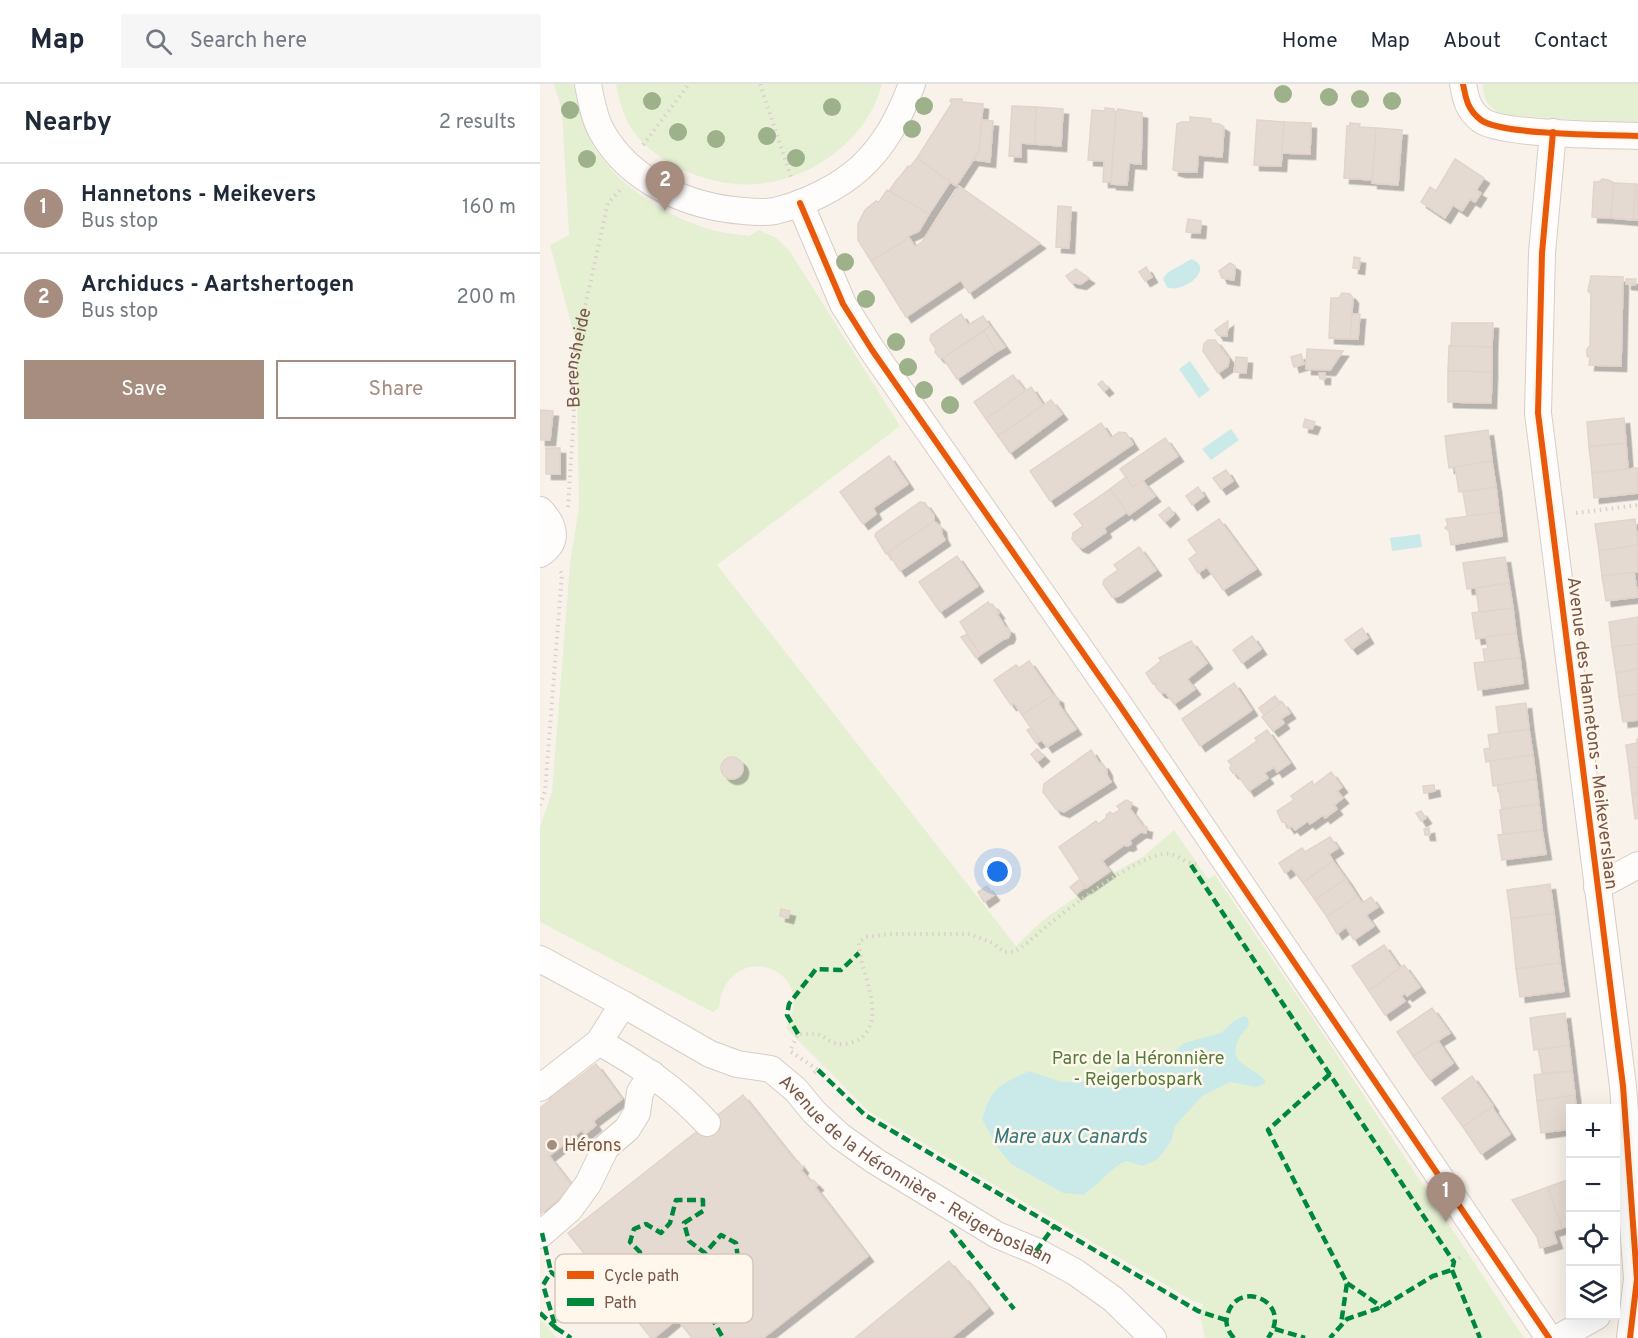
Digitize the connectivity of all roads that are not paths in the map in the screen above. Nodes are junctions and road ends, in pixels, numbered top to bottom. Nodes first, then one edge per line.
1 (588, 84) edge
2 (912, 84) edge
3 (1463, 84) edge
4 (1553, 132) junction
5 (1638, 136) edge
6 (800, 202) junction
7 (552, 512) edge
8 (549, 559) edge
9 (1638, 865) edge
10 (1597, 887) junction
11 (540, 959) edge
12 (623, 1004) junction
13 (599, 1042) junction
14 (652, 1074) junction
15 (540, 1088) edge
16 (707, 1123) dead end
17 (1635, 1206) edge
18 (540, 1235) edge
19 (1635, 1244) junction
20 (1620, 1289) edge
21 (1590, 1320) edge
22 (1153, 1338) edge
23 (1549, 1338) edge
24 (1558, 1338) edge
25 (1630, 1338) edge

1 - 6 street
2 - 6 street
3 - 4 street
4 - 5 street
4 - 10 street, Avenue des Hannetons - Meikeverslaan
6 - 23 street
7 - 8 street
9 - 10 street
10 - 17 street, Avenue des Hannetons - Meikeverslaan
11 - 12 street, Avenue de la Héronnière - Reigerboslaan
12 - 13 street
12 - 22 street, Avenue de la Héronnière - Reigerboslaan
13 - 14 street
13 - 15 street
14 - 16 street
14 - 18 street
17 - 19 street, Avenue des Hannetons - Meikeverslaan
19 - 20 street, Avenue des Hannetons - Meikeverslaan
19 - 25 street, Avenue des Hannetons - Meikeverslaan
21 - 24 street

